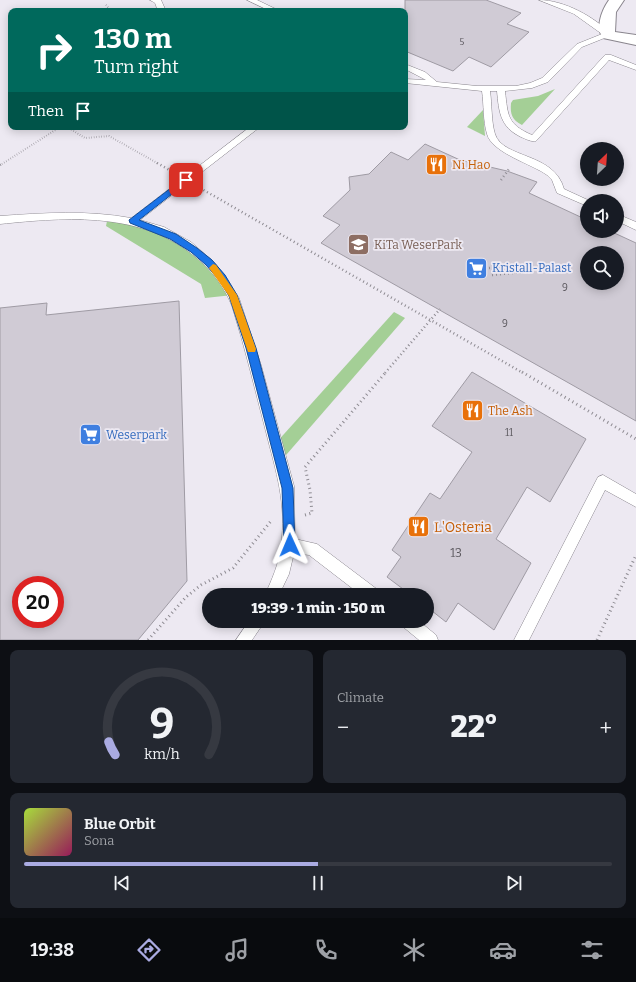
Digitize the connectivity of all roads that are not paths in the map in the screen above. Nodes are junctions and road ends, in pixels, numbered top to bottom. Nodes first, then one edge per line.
1 (154, 0) edge
2 (251, 0) edge
3 (543, 0) edge
4 (617, 0) edge
5 (161, 8) edge
6 (269, 8) edge
7 (608, 35) junction
8 (636, 40) edge
9 (408, 67) edge
10 (636, 68) edge
11 (408, 81) edge
12 (433, 82) junction
13 (486, 88) junction
14 (501, 88) junction
15 (252, 130) edge
16 (580, 201) edge
17 (0, 220) edge
18 (133, 220) junction
19 (624, 220) edge
20 (636, 226) edge
21 (636, 501) edge
22 (290, 545) junction
23 (276, 588) edge
24 (363, 588) edge
25 (252, 628) edge
26 (416, 628) edge
27 (243, 640) edge
28 (432, 640) edge
29 (521, 640) edge

1 - 5 lane
2 - 6 lane
3 - 7 lane
4 - 7 street
7 - 8 street
7 - 14 lane
9 - 12 lane
10 - 14 lane
11 - 12 lane
12 - 13 lane
13 - 14 lane
13 - 16 lane
15 - 18 lane
17 - 18 lane
18 - 22 lane
19 - 20 lane
21 - 29 lane
22 - 23 lane
22 - 24 lane
25 - 27 lane
26 - 28 lane

